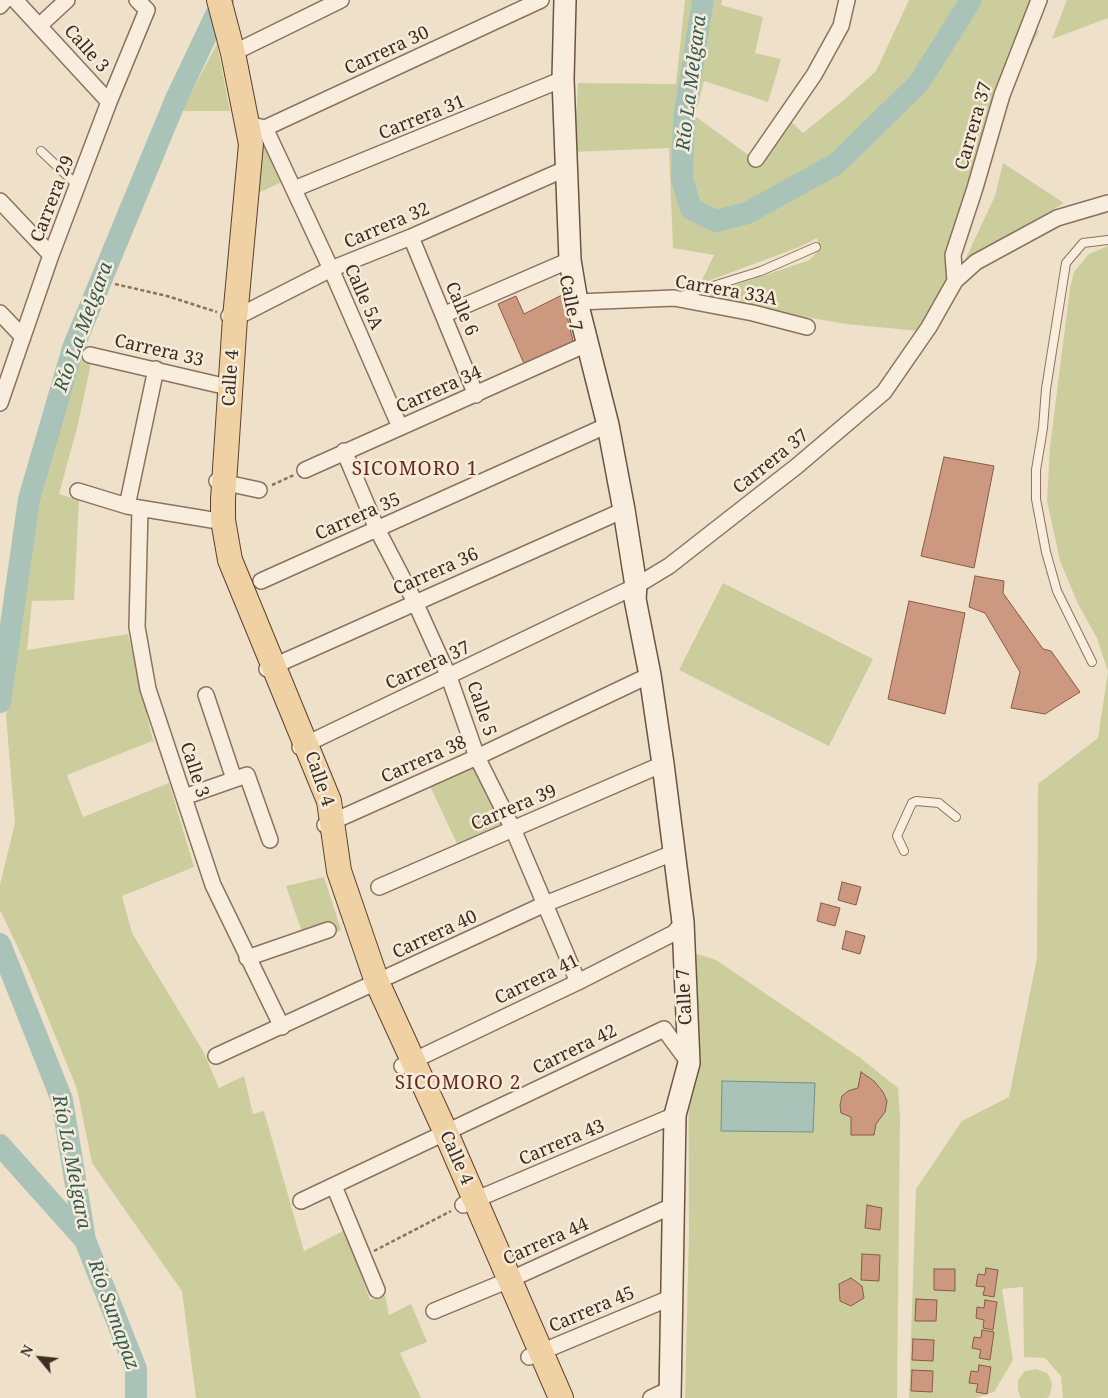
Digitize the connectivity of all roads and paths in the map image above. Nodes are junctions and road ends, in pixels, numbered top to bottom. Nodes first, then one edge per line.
1 (5, 0) edge
2 (15, 0) edge
3 (67, 0) edge
4 (219, 0) edge
5 (341, 0) edge
6 (541, 0) edge
7 (558, 0) edge
8 (565, 0) edge
9 (846, 0) edge
10 (1039, 0) edge
11 (142, 5) edge
12 (0, 6) edge
13 (39, 26) junction
14 (230, 43) junction
15 (559, 82) junction
16 (109, 102) junction
17 (253, 128) junction
18 (41, 151) dead end
19 (756, 159) dead end
20 (561, 171) junction
21 (78, 186) junction
22 (294, 189) junction
23 (0, 201) edge
24 (1108, 203) edge
25 (411, 237) junction
26 (1108, 240) edge
27 (816, 247) dead end
28 (51, 255) junction
29 (566, 262) junction
30 (331, 269) junction
31 (955, 281) junction
32 (115, 284) dead end
33 (674, 298) junction
34 (577, 302) junction
35 (0, 313) edge
36 (444, 315) junction
37 (230, 317) junction
38 (807, 327) dead end
39 (23, 338) junction
40 (583, 345) junction
41 (90, 354) dead end
42 (156, 369) junction
43 (219, 385) junction
44 (476, 394) junction
45 (0, 404) edge
46 (400, 427) junction
47 (603, 427) junction
48 (344, 451) junction
49 (305, 470) joint
50 (219, 481) junction
51 (259, 490) joint
52 (78, 491) dead end
53 (133, 507) junction
54 (621, 511) junction
55 (218, 520) junction
56 (376, 529) junction
57 (260, 581) dead end
58 (634, 592) junction
59 (415, 602) junction
60 (1092, 662) dead end
61 (269, 669) junction
62 (650, 675) junction
63 (449, 677) junction
64 (206, 696) dead end
65 (302, 746) junction
66 (477, 757) junction
67 (663, 764) junction
68 (234, 779) junction
69 (184, 797) junction
70 (956, 817) dead end
71 (327, 824) junction
72 (513, 829) junction
73 (270, 840) dead end
74 (904, 851) dead end
75 (673, 852) junction
76 (379, 887) dead end
77 (545, 904) junction
78 (683, 922) junction
79 (328, 930) dead end
80 (247, 958) junction
81 (578, 982) junction
82 (372, 985) junction
83 (282, 1027) junction
84 (216, 1056) dead end
85 (689, 1062) junction
86 (407, 1063) junction
87 (675, 1115) junction
88 (440, 1136) junction
89 (334, 1186) junction
90 (302, 1201) dead end
91 (469, 1203) junction
92 (672, 1206) junction
93 (364, 1256) junction
94 (503, 1282) junction
95 (377, 1290) dead end
96 (670, 1298) junction
97 (434, 1311) dead end
98 (536, 1355) junction
99 (664, 1395) edge
100 (546, 1398) edge
101 (561, 1398) edge

1 - 12 street
2 - 13 street, Calle 3
3 - 13 street
4 - 14 main road, Calle 4
5 - 14 street
6 - 17 street, Carrera 30
7 - 15 street, Calle 7
8 - 15 street, Calle 7
9 - 19 street
10 - 31 street, Carrera 37
11 - 16 street, Carrera 29
13 - 16 street, Calle 3
14 - 17 main road, Calle 4
15 - 20 street, Calle 7
15 - 22 street, Carrera 31
16 - 21 street, Carrera 29
17 - 22 street, Calle 5A
17 - 37 main road, Calle 4
18 - 21 lane
20 - 25 street, Carrera 32
20 - 29 street, Calle 7
21 - 28 street, Carrera 29
22 - 30 street, Calle 5A
23 - 28 street
24 - 31 street
25 - 30 street, Carrera 32
25 - 36 street, Calle 6
26 - 60 lane
27 - 33 lane
28 - 39 street, Carrera 29
29 - 34 street, Calle 7
29 - 36 street
29 - 40 street, Calle 7
30 - 37 street, Carrera 32
30 - 46 street, Calle 5A
31 - 58 street, Carrera 37
32 - 37 path
33 - 34 street, Carrera 33A
33 - 38 street, Carrera 33A
34 - 40 street, Calle 7
35 - 39 street
36 - 44 street, Calle 6
37 - 43 main road, Calle 4
37 - 50 main road, Calle 4
39 - 45 street, Carrera 29
40 - 44 street, Carrera 34
40 - 47 street, Calle 7
41 - 42 street, Carrera 33
42 - 43 street, Carrera 33
42 - 53 street, Calle 3
43 - 50 main road, Calle 4
44 - 46 street, Carrera 34
46 - 48 street, Carrera 34
47 - 54 street, Calle 7
47 - 56 street, Carrera 35
48 - 49 street, Carrera 34
48 - 56 street, Calle 5
49 - 51 path
50 - 51 street
50 - 55 main road, Calle 4
52 - 53 street
53 - 55 street
53 - 69 street, Calle 3
54 - 58 street, Calle 7
54 - 59 street, Carrera 36
55 - 61 main road, Calle 4
56 - 57 street, Carrera 35
56 - 59 street, Calle 5
58 - 62 street, Calle 7
58 - 63 street, Carrera 37
59 - 61 street, Carrera 36
59 - 63 street, Calle 5
61 - 65 main road, Calle 4
62 - 66 street, Carrera 38
62 - 67 street, Calle 7
63 - 65 street, Carrera 37
63 - 66 street, Calle 5
64 - 68 street, Calle 3
65 - 71 main road, Calle 4
66 - 71 street, Carrera 38
66 - 72 street, Calle 5
67 - 72 street, Carrera 39
67 - 75 street, Calle 7
68 - 69 street
68 - 73 street
69 - 80 street, Calle 3
70 - 74 lane
71 - 82 main road, Calle 4
72 - 76 street, Carrera 39
72 - 77 street, Calle 5
75 - 77 street, Carrera 40
75 - 78 street, Calle 7
77 - 81 street, Calle 5
77 - 82 street, Carrera 40
78 - 81 street, Carrera 41
78 - 85 street, Calle 7
79 - 80 street
80 - 83 street, Calle 3
81 - 86 street, Carrera 41
82 - 83 street, Carrera 40
82 - 86 main road, Calle 4
83 - 84 street, Carrera 40
85 - 87 street, Calle 7
85 - 88 street, Carrera 42
86 - 88 main road, Calle 4
87 - 91 street, Carrera 43
87 - 92 street, Calle 7
88 - 89 street, Carrera 42
88 - 91 main road, Calle 4
89 - 90 street, Carrera 42
89 - 93 street
91 - 93 path
91 - 94 main road, Calle 4
92 - 94 street, Carrera 44
92 - 96 street, Calle 7
93 - 95 street
94 - 97 street, Carrera 44
94 - 98 main road, Calle 4
96 - 98 street, Carrera 45
96 - 99 street, Calle 7
98 - 100 main road, Calle 4
98 - 101 main road, Calle 4

